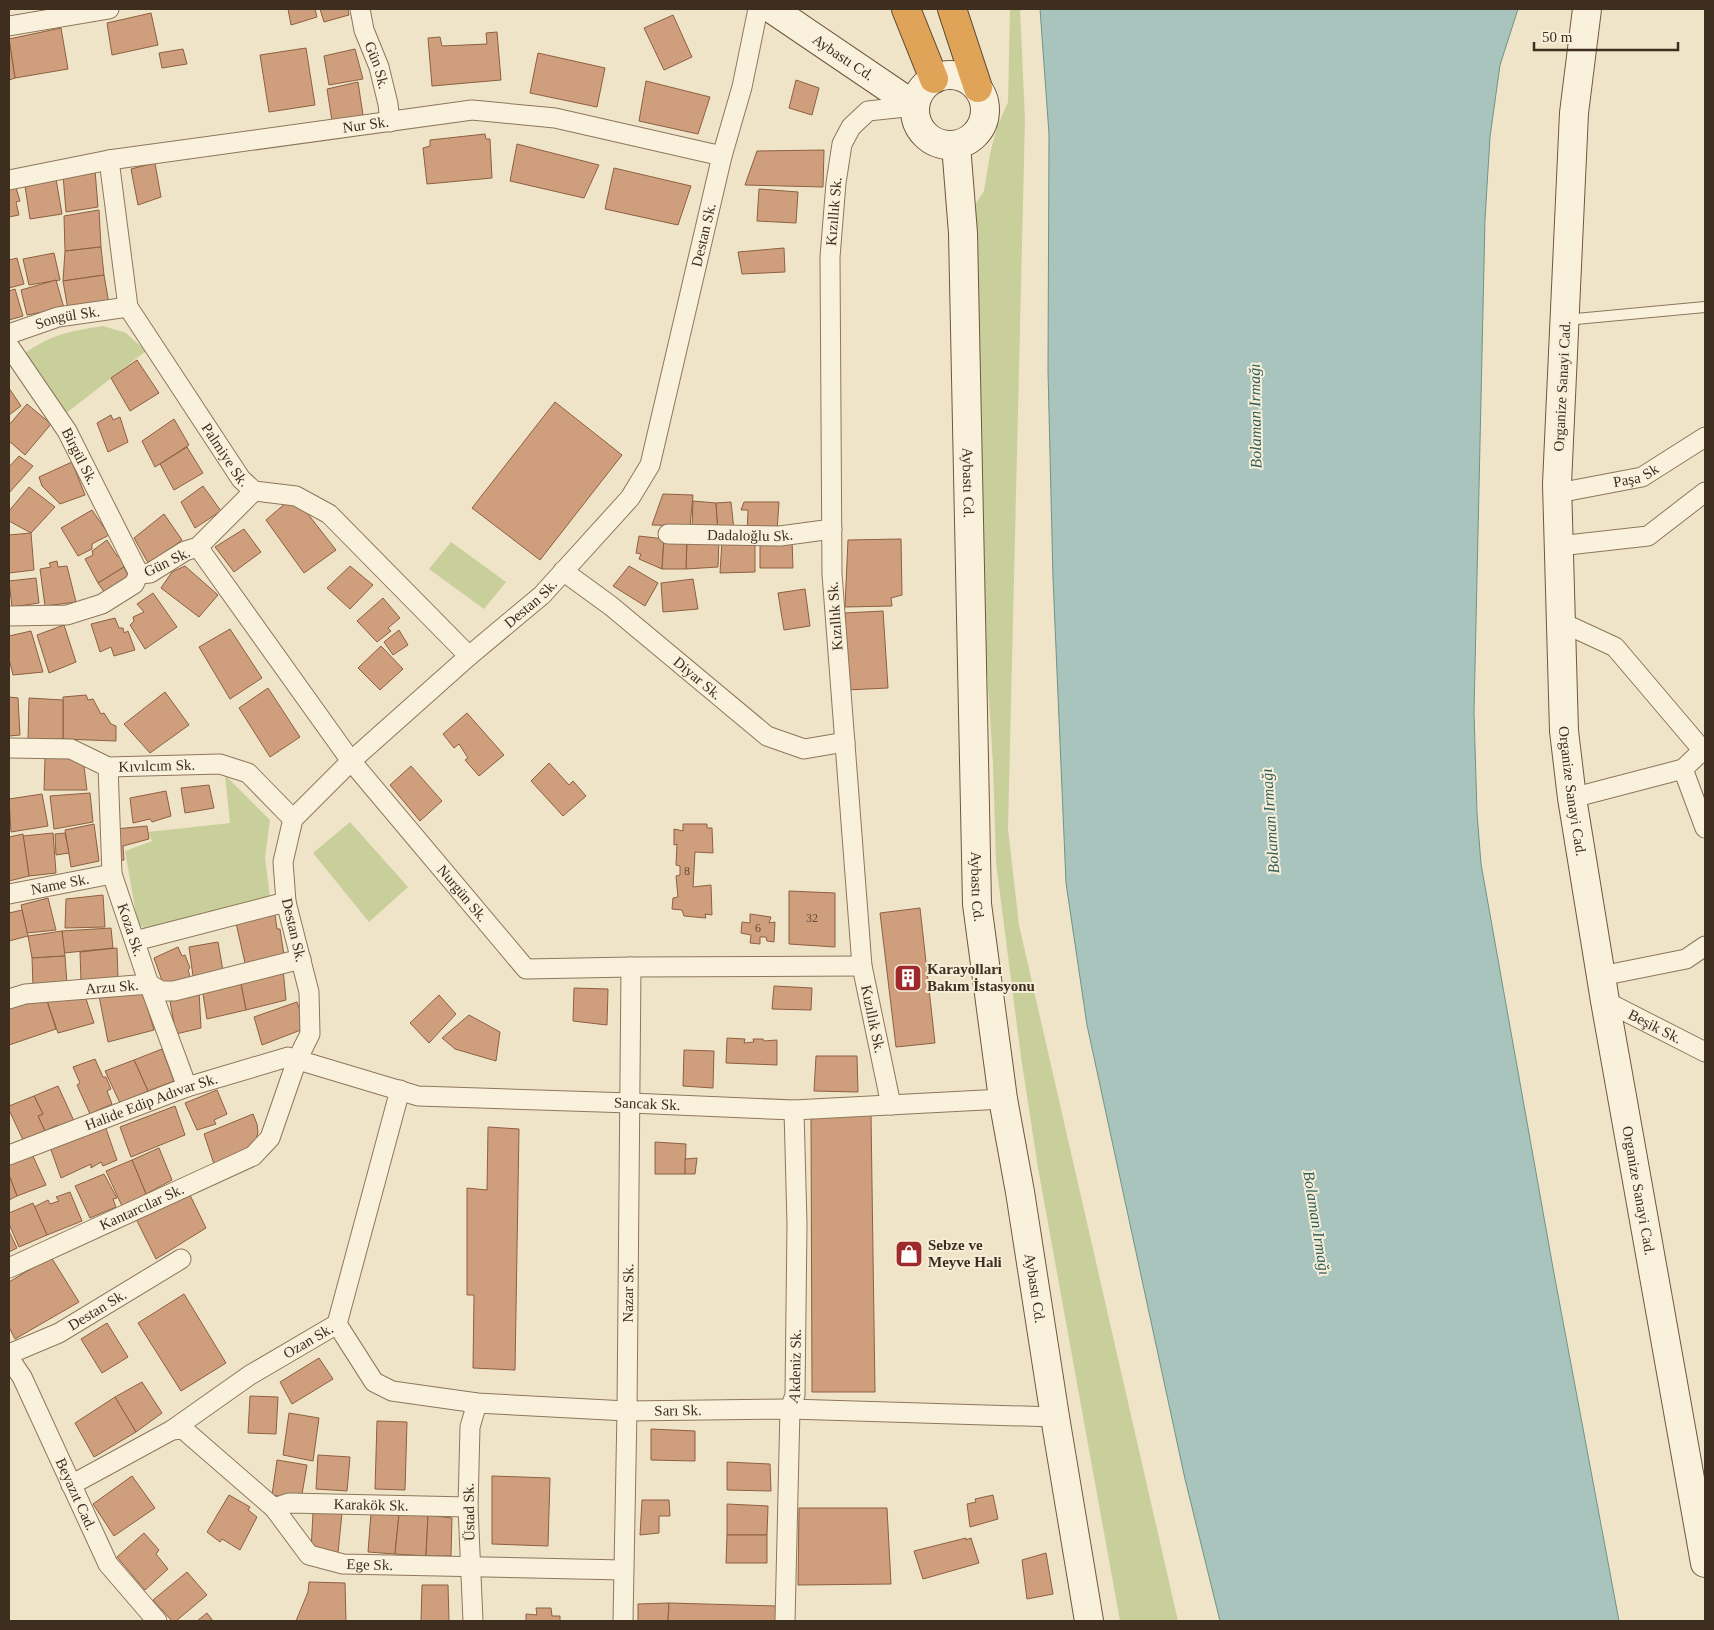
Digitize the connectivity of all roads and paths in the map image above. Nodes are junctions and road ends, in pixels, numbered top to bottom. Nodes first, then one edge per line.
1 (109, 9) edge
2 (360, 9) edge
3 (758, 9) edge
4 (772, 9) edge
5 (906, 9) edge
6 (952, 9) edge
7 (1587, 9) edge
8 (9, 26) edge
9 (934, 79) junction
10 (978, 88) junction
11 (915, 106) junction
12 (390, 122) junction
13 (956, 145) junction
14 (722, 156) junction
15 (109, 160) junction
16 (9, 180) edge
17 (1705, 307) edge
18 (128, 308) junction
19 (1565, 320) junction
20 (9, 334) edge
21 (9, 346) edge
22 (15, 369) edge
23 (1705, 437) edge
24 (254, 491) junction
25 (1705, 492) edge
26 (1558, 493) junction
27 (832, 530) junction
28 (668, 534) dead end
29 (1559, 546) junction
30 (198, 547) junction
31 (564, 571) junction
32 (140, 574) junction
33 (9, 616) edge
34 (1561, 622) junction
35 (469, 656) junction
36 (845, 742) junction
37 (9, 748) edge
38 (1705, 751) edge
39 (351, 761) junction
40 (108, 766) junction
41 (1683, 770) junction
42 (1572, 798) junction
43 (293, 819) junction
44 (1705, 828) edge
45 (112, 874) junction
46 (9, 894) edge
47 (286, 902) junction
48 (135, 941) junction
49 (1705, 946) edge
50 (301, 960) junction
51 (862, 966) junction
52 (632, 967) junction
53 (149, 984) junction
54 (1603, 988) junction
55 (9, 999) edge
56 (1705, 1052) edge
57 (297, 1060) junction
58 (187, 1087) junction
59 (400, 1090) junction
60 (1003, 1099) junction
61 (630, 1102) junction
62 (891, 1105) junction
63 (794, 1110) junction
64 (270, 1138) joint
65 (9, 1155) edge
66 (181, 1259) dead end
67 (9, 1268) edge
68 (337, 1324) junction
69 (9, 1354) edge
70 (9, 1358) edge
71 (477, 1403) junction
72 (790, 1409) junction
73 (627, 1411) junction
74 (1055, 1416) junction
75 (172, 1430) junction
76 (71, 1485) junction
77 (468, 1507) junction
78 (274, 1508) junction
79 (1705, 1563) edge
80 (471, 1566) junction
81 (623, 1570) junction
82 (157, 1621) edge
83 (473, 1621) edge
84 (623, 1621) edge
85 (785, 1621) edge
86 (1089, 1621) edge

1 - 8 street
2 - 12 street, Gün Sk.
3 - 14 street, Destan Sk.
4 - 11 main road, Aybastı Cd.
5 - 9 highway
6 - 10 highway
7 - 19 main road, Organize Sanayi Cad.
9 - 10 main road
9 - 11 main road
10 - 13 main road
11 - 13 main road
11 - 27 street, Kızıllık Sk.
12 - 14 street, Nur Sk.
12 - 15 street, Nur Sk.
13 - 60 main road, Aybastı Cd.
14 - 31 street, Destan Sk.
15 - 16 street, Nur Sk.
15 - 18 street, Palmiye Sk.
17 - 19 lane
18 - 20 street, Songül Sk.
18 - 24 street, Palmiye Sk.
19 - 26 main road, Organize Sanayi Cad.
21 - 22 street, Birgül Sk.
22 - 32 street, Birgül Sk.
23 - 26 street, Paşa Sk
24 - 30 street, Gün Sk.
24 - 35 street, Palmiye Sk.
25 - 29 street
26 - 29 main road, Organize Sanayi Cad.
27 - 28 street, Dadaloğlu Sk.
27 - 36 street, Kızıllık Sk.
29 - 34 main road, Organize Sanayi Cad.
30 - 32 street, Gün Sk.
30 - 39 street, Nurgün Sk.
31 - 35 street, Destan Sk.
31 - 36 street, Diyar Sk.
32 - 33 street, Gün Sk.
34 - 38 street
34 - 42 main road, Organize Sanayi Cad.
35 - 39 street, Destan Sk.
36 - 51 street, Kızıllık Sk.
37 - 40 street, Kıvılcım Sk.
38 - 41 street
39 - 43 street, Destan Sk.
39 - 52 street, Nurgün Sk.
40 - 43 street, Kıvılcım Sk.
40 - 45 street, Koza Sk.
41 - 42 street
41 - 44 street
42 - 54 main road, Organize Sanayi Cad.
43 - 47 street, Destan Sk.
45 - 46 street, Name Sk.
45 - 48 street, Koza Sk.
47 - 48 street
47 - 50 street, Destan Sk.
48 - 53 street, Koza Sk.
49 - 54 street
50 - 53 street, Arzu Sk.
50 - 57 street, Destan Sk.
51 - 52 street, Nurgün Sk.
51 - 62 street, Kızıllık Sk.
52 - 61 street, Nazar Sk.
53 - 55 street, Arzu Sk.
53 - 58 street, Koza Sk.
54 - 56 street, Beşik Sk.
54 - 79 main road, Organize Sanayi Cad.
57 - 58 street, Halide Edip Adıvar Sk.
57 - 59 street, Sancak Sk.
57 - 64 street, Destan Sk.
58 - 65 street, Halide Edip Adıvar Sk.
59 - 61 street, Sancak Sk.
59 - 68 street, Ozan Sk.
60 - 62 street, Sancak Sk.
60 - 74 main road, Aybastı Cd.
61 - 63 street, Sancak Sk.
61 - 73 street, Nazar Sk.
62 - 63 street, Sancak Sk.
63 - 72 street, Akdeniz Sk.
64 - 67 street, Kantarcılar Sk.
66 - 69 street, Destan Sk.
68 - 71 street, Sarı Sk.
68 - 75 street, Ozan Sk.
70 - 76 street, Beyazıt Cad.
71 - 73 street, Sarı Sk.
71 - 77 street, Üstad Sk.
72 - 73 street, Sarı Sk.
72 - 74 street, Sarı Sk.
72 - 85 street, Akdeniz Sk.
73 - 81 street, Nazar Sk.
74 - 86 main road, Aybastı Cd.
75 - 76 street, Ozan Sk.
75 - 78 street, Ege Sk.
76 - 82 street, Beyazıt Cad.
77 - 78 street, Karakök Sk.
77 - 80 street, Üstad Sk.
78 - 80 street, Ege Sk.
80 - 81 street, Ege Sk.
80 - 83 street, Üstad Sk.
81 - 84 street, Nazar Sk.

